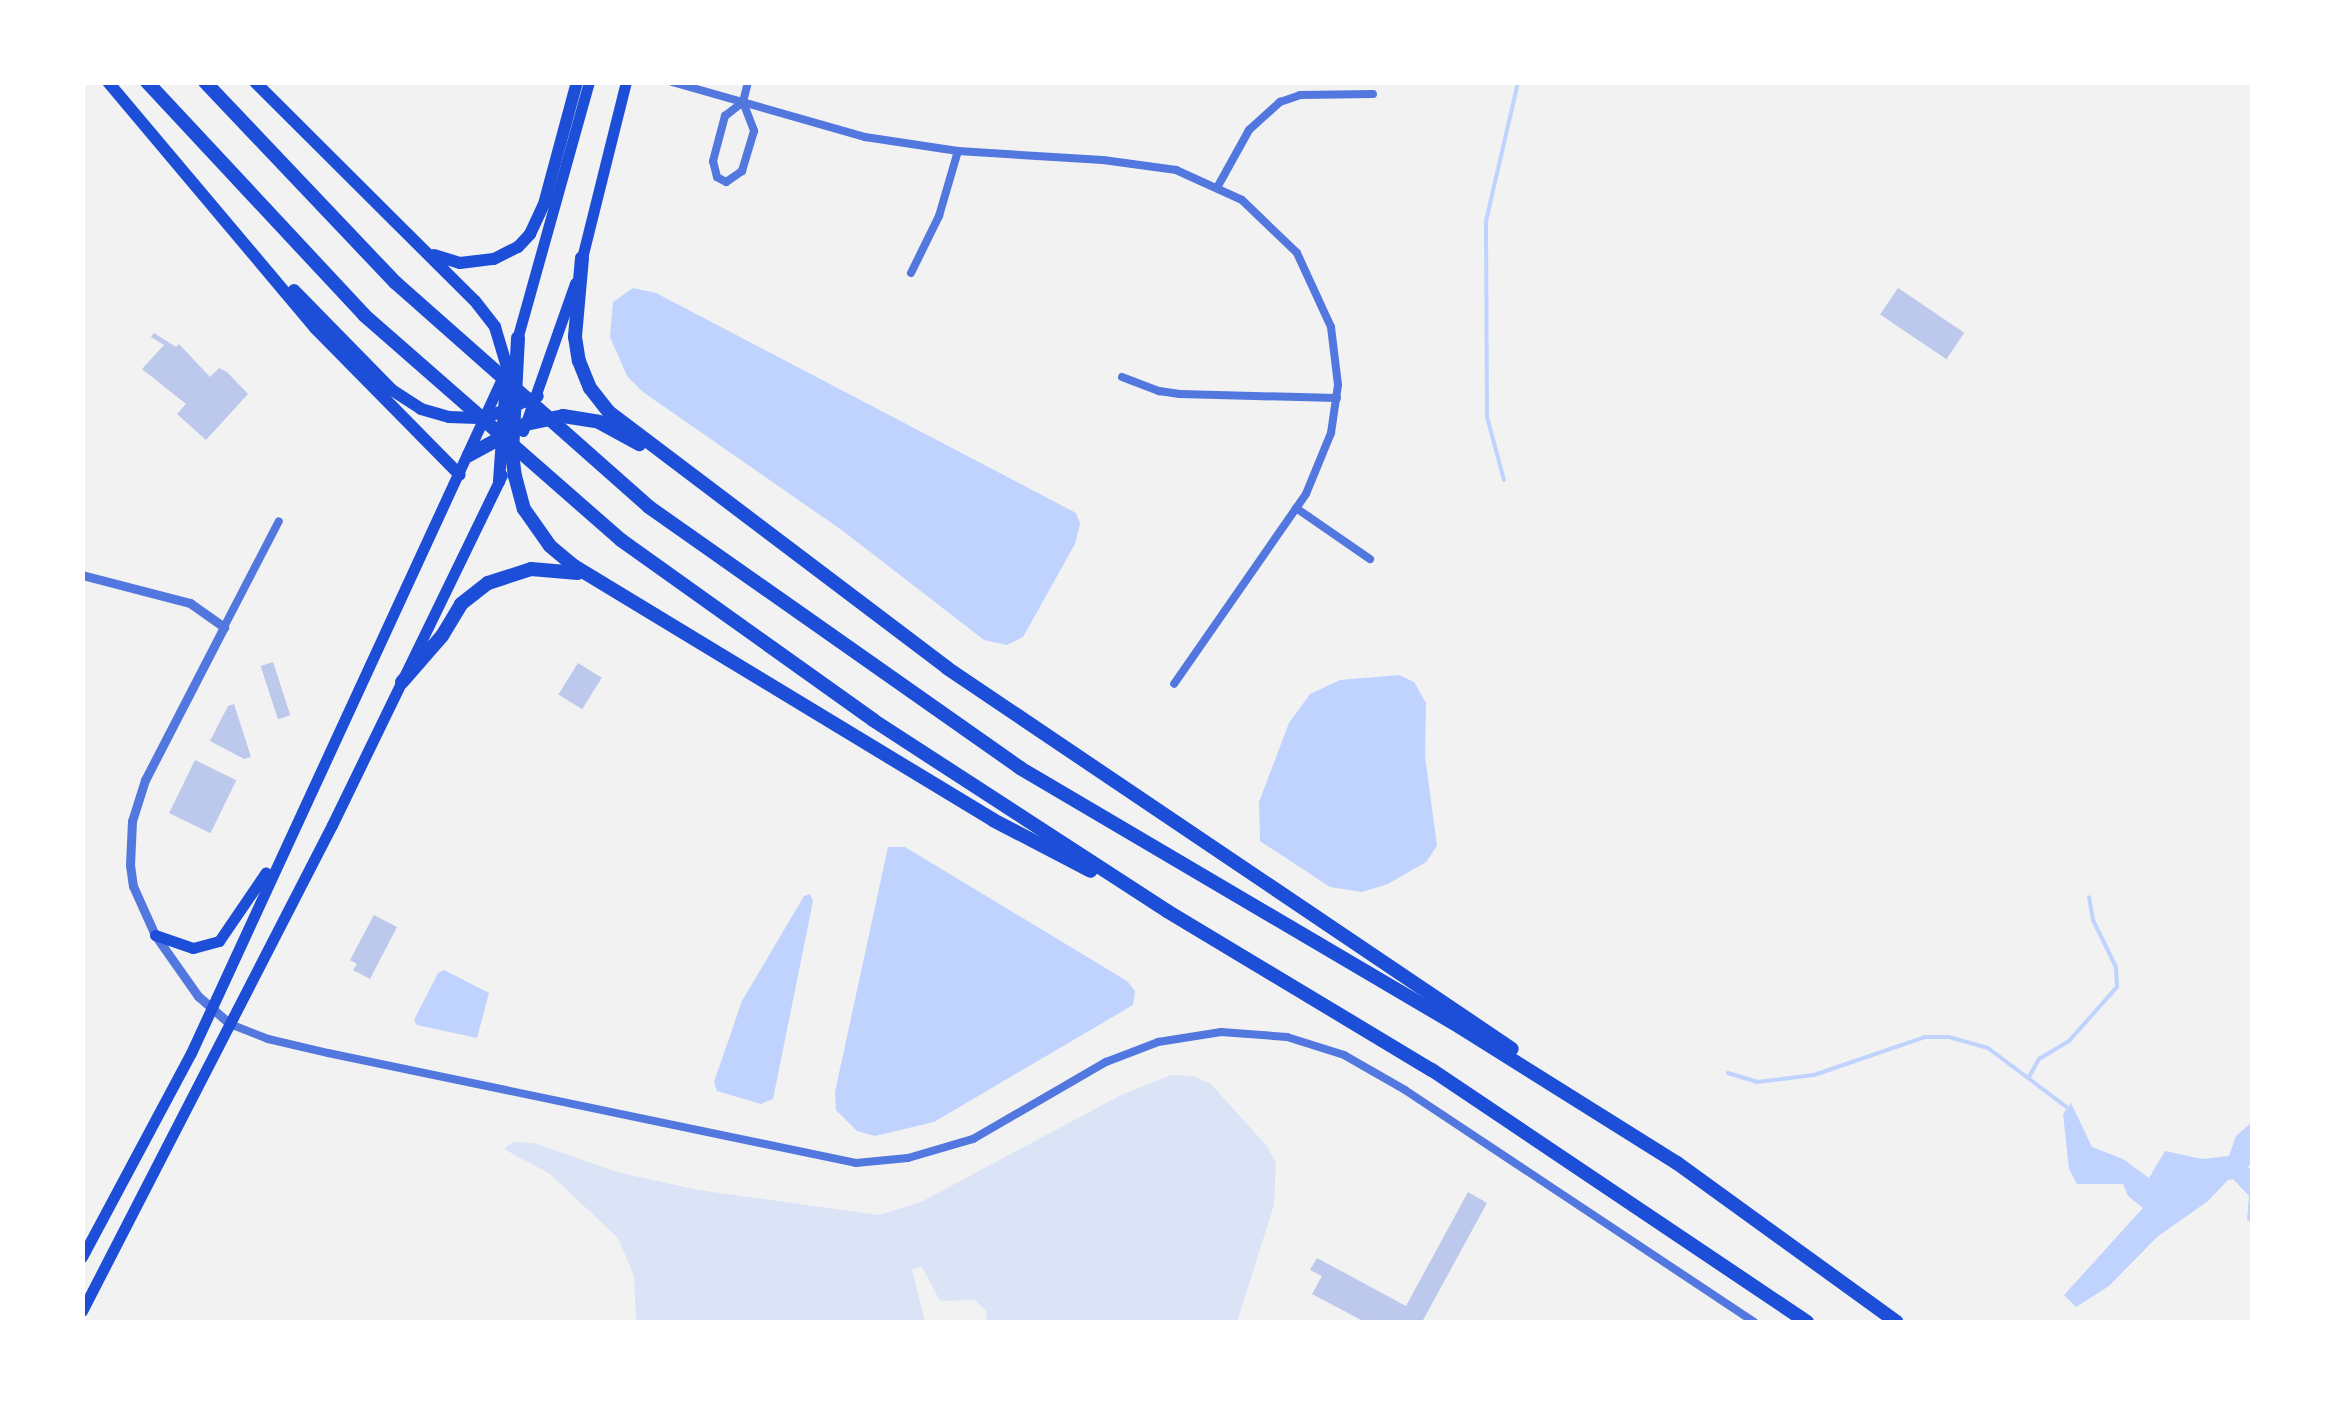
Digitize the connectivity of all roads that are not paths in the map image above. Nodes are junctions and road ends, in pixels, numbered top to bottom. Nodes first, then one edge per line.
1 (108, 82) edge
2 (147, 82) edge
3 (205, 82) edge
4 (255, 82) edge
5 (577, 82) edge
6 (588, 82) edge
7 (626, 82) edge
8 (672, 82) edge
9 (748, 82) edge
10 (1372, 94) dead end
11 (742, 102) junction
12 (958, 151) junction
13 (1218, 186) junction
14 (245, 244) junction
15 (420, 246) junction
16 (582, 258) junction
17 (911, 273) dead end
18 (518, 338) junction
19 (507, 367) junction
20 (1122, 377) dead end
21 (538, 396) junction
22 (1337, 398) junction
23 (510, 408) junction
24 (486, 418) junction
25 (514, 431) junction
26 (512, 454) junction
27 (469, 455) junction
28 (460, 475) junction
29 (690, 476) junction
30 (499, 482) junction
31 (1296, 508) junction
32 (279, 521) dead end
33 (1370, 558) dead end
34 (82, 575) edge
35 (602, 582) junction
36 (224, 627) junction
37 (402, 682) junction
38 (1174, 684) dead end
39 (282, 847) junction
40 (1167, 911) junction
41 (155, 935) junction
42 (212, 1009) junction
43 (1463, 1022) junction
44 (230, 1024) junction
45 (82, 1257) edge
46 (82, 1311) edge
47 (1754, 1322) edge
48 (1807, 1322) edge
49 (1896, 1322) edge

1 - 14 highway
2 - 40 highway
3 - 43 highway
4 - 15 highway
5 - 15 highway
6 - 18 main road
7 - 16 main road
8 - 11 street
9 - 11 street
10 - 13 street
11 - 11 street
11 - 12 street
12 - 13 street
12 - 17 street
13 - 22 street
14 - 24 highway
14 - 28 highway
15 - 19 highway
16 - 21 main road
16 - 29 highway
18 - 19 main road
18 - 23 highway
19 - 23 highway
19 - 24 main road
20 - 22 street
21 - 23 highway
21 - 25 main road
22 - 31 street
23 - 24 highway
23 - 25 highway
24 - 27 main road
25 - 26 highway
25 - 27 highway
25 - 29 highway
25 - 30 highway
26 - 30 main road
26 - 35 highway
27 - 28 main road
28 - 39 main road
29 - 43 highway
30 - 37 main road
31 - 33 street
31 - 38 street
32 - 36 street
34 - 36 street
35 - 37 highway
35 - 40 highway
36 - 41 street
37 - 44 main road
39 - 41 main road
39 - 42 main road
40 - 48 highway
41 - 42 street
42 - 44 street
42 - 45 main road
43 - 49 highway
44 - 46 main road
44 - 47 street

